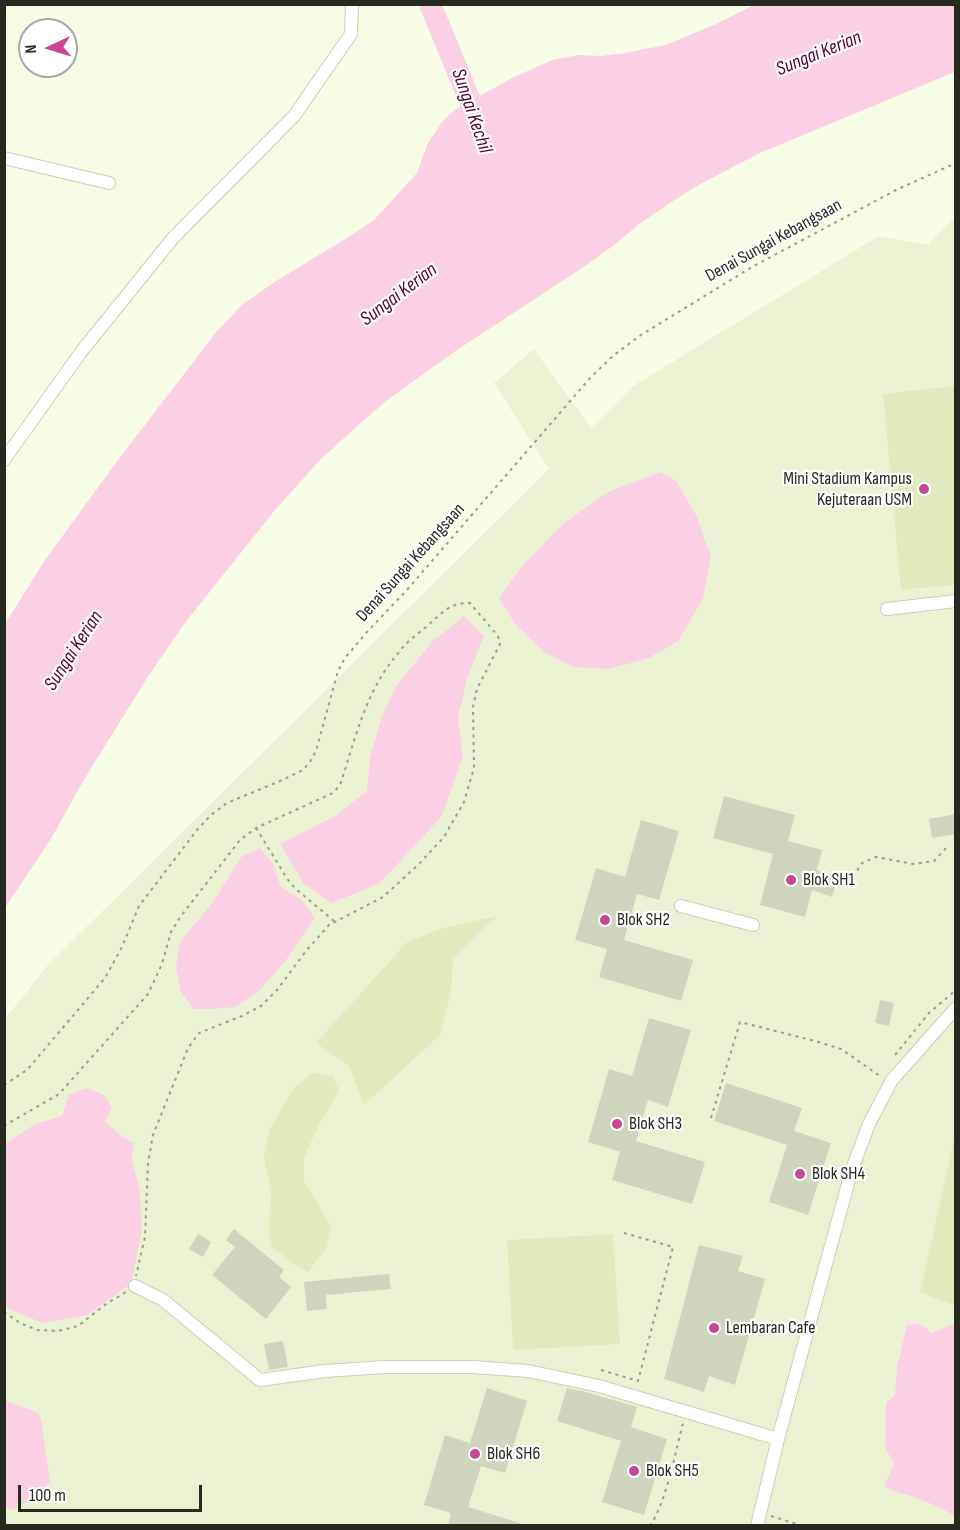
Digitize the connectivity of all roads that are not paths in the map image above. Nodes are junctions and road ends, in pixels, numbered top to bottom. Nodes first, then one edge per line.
1 (352, 4) edge
2 (4, 158) edge
3 (109, 183) dead end
4 (4, 460) edge
5 (956, 601) edge
6 (887, 609) dead end
7 (681, 906) dead end
8 (753, 925) dead end
9 (956, 1008) edge
10 (135, 1286) road end
11 (778, 1439) junction
12 (758, 1519) edge

1 - 4 street
2 - 3 street
5 - 6 street
7 - 8 street
9 - 11 street
10 - 11 street
11 - 12 street

